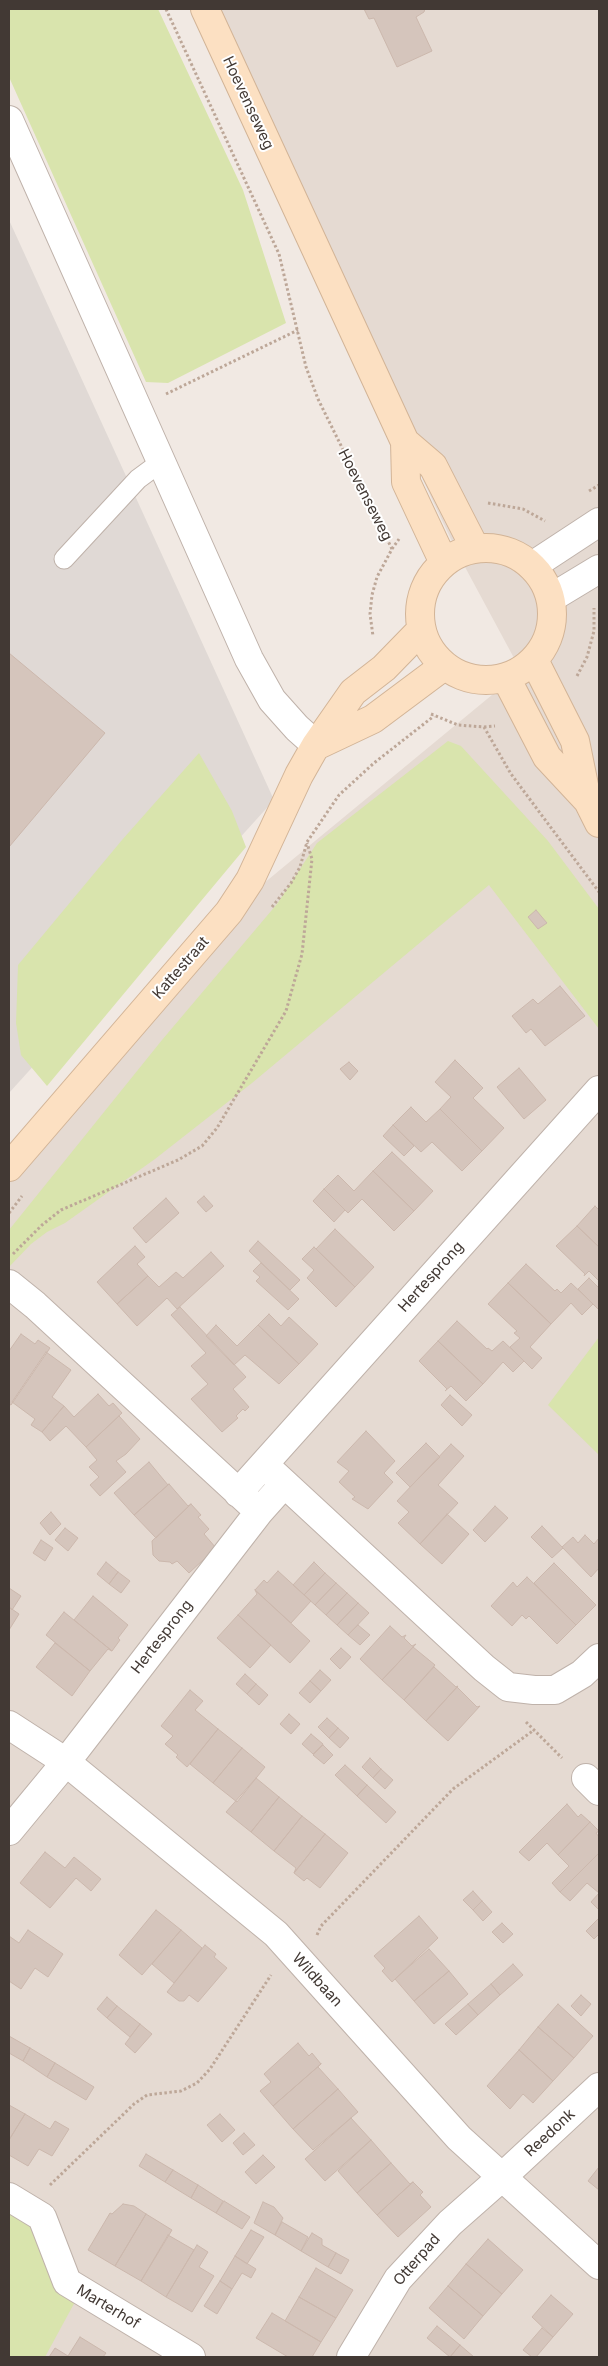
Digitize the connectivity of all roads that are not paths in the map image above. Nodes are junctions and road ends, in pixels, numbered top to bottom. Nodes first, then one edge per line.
1 (205, 9) edge
2 (9, 120) edge
3 (404, 442) junction
4 (161, 462) junction
5 (599, 522) edge
6 (475, 548) junction
7 (64, 560) dead end
8 (444, 563) junction
9 (532, 566) junction
10 (599, 569) edge
11 (551, 598) junction
12 (422, 630) junction
13 (534, 660) junction
14 (444, 666) junction
15 (506, 678) junction
16 (316, 745) junction
17 (593, 812) edge
18 (599, 1090) edge
19 (9, 1167) edge
20 (9, 1284) edge
21 (264, 1464) junction
22 (284, 1484) junction
23 (238, 1493) junction
24 (259, 1512) junction
25 (599, 1658) edge
26 (9, 1724) edge
27 (66, 1762) junction
28 (9, 1831) edge
29 (599, 2087) edge
30 (501, 2178) junction
31 (18, 2202) edge
32 (599, 2265) edge
33 (191, 2357) edge
34 (351, 2357) edge

1 - 3 main road, Hoevenseweg
2 - 4 street
3 - 6 main road, Hoevenseweg
3 - 8 main road, Hoevenseweg
4 - 7 lane
4 - 16 street
5 - 9 street
6 - 8 main road
6 - 9 main road
8 - 12 main road
9 - 11 main road
10 - 11 street
11 - 13 main road
12 - 14 main road
12 - 16 main road, Kattestraat
13 - 15 main road
13 - 17 main road
14 - 15 main road
14 - 16 main road
15 - 17 main road
16 - 19 main road, Kattestraat
18 - 21 street, Hertesprong
20 - 23 street
21 - 22 street
21 - 23 street, Hertesprong
22 - 24 street, Hertesprong
22 - 25 street
23 - 24 street
24 - 27 street, Hertesprong
26 - 27 street, Wildbaan
27 - 28 street, Hertesprong
27 - 30 street, Wildbaan
29 - 30 street, Reedonk
30 - 32 street, Wildbaan
30 - 34 street, Otterpad
31 - 33 street, Marterhof

